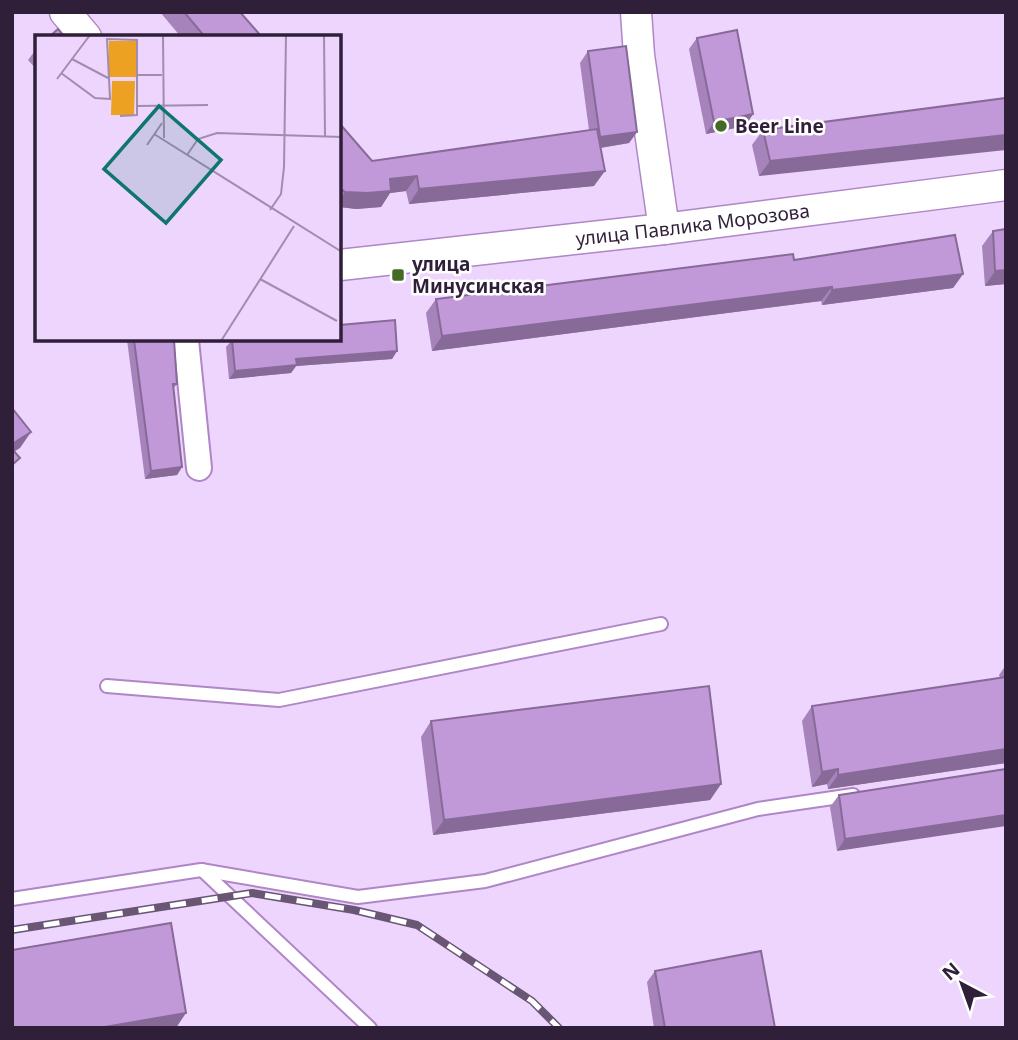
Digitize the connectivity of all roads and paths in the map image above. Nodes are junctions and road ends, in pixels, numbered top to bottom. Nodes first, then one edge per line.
1 (65, 12) edge
2 (636, 12) edge
3 (84, 35) edge
4 (1006, 185) edge
5 (664, 229) junction
6 (341, 265) edge
7 (186, 341) edge
8 (199, 468) dead end
9 (661, 624) dead end
10 (107, 686) dead end
11 (868, 792) edge
12 (201, 870) junction
13 (12, 899) edge
14 (370, 1028) edge

1 - 3 street
2 - 5 street
4 - 5 street, улица Павлика Морозова
5 - 6 street, улица Павлика Морозова
7 - 8 street
9 - 10 lane
11 - 12 lane
12 - 13 lane
12 - 14 lane

